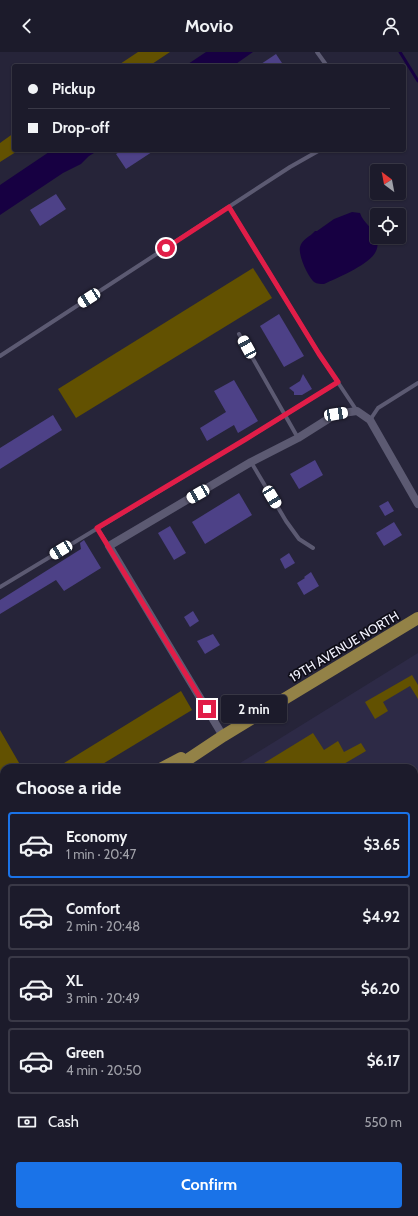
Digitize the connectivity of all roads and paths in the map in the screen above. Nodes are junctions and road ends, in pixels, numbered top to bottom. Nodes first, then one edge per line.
1 (317, 52) edge
2 (326, 64) edge
3 (316, 152) edge
4 (229, 207) junction
5 (239, 334) dead end
6 (0, 356) edge
7 (338, 382) junction
8 (418, 383) edge
9 (357, 411) junction
10 (285, 415) junction
11 (370, 420) junction
12 (298, 438) junction
13 (252, 462) junction
14 (418, 504) edge
15 (97, 528) junction
16 (109, 546) junction
17 (313, 548) dead end
18 (0, 587) edge
19 (418, 618) edge
20 (223, 736) junction
21 (170, 764) edge
22 (181, 764) edge

1 - 2 lane
3 - 4 lane
4 - 6 lane
4 - 7 lane
5 - 10 lane
7 - 9 lane
7 - 10 lane
8 - 11 lane
9 - 11 street
9 - 12 street
10 - 12 lane
10 - 15 lane
11 - 14 street
12 - 13 street
13 - 16 street
13 - 17 lane
15 - 16 lane
15 - 18 lane
16 - 20 street
19 - 20 main road, 19TH AVENUE NORTH
20 - 21 main road, 19TH AVENUE NORTH
20 - 22 main road, 19TH AVENUE NORTH

